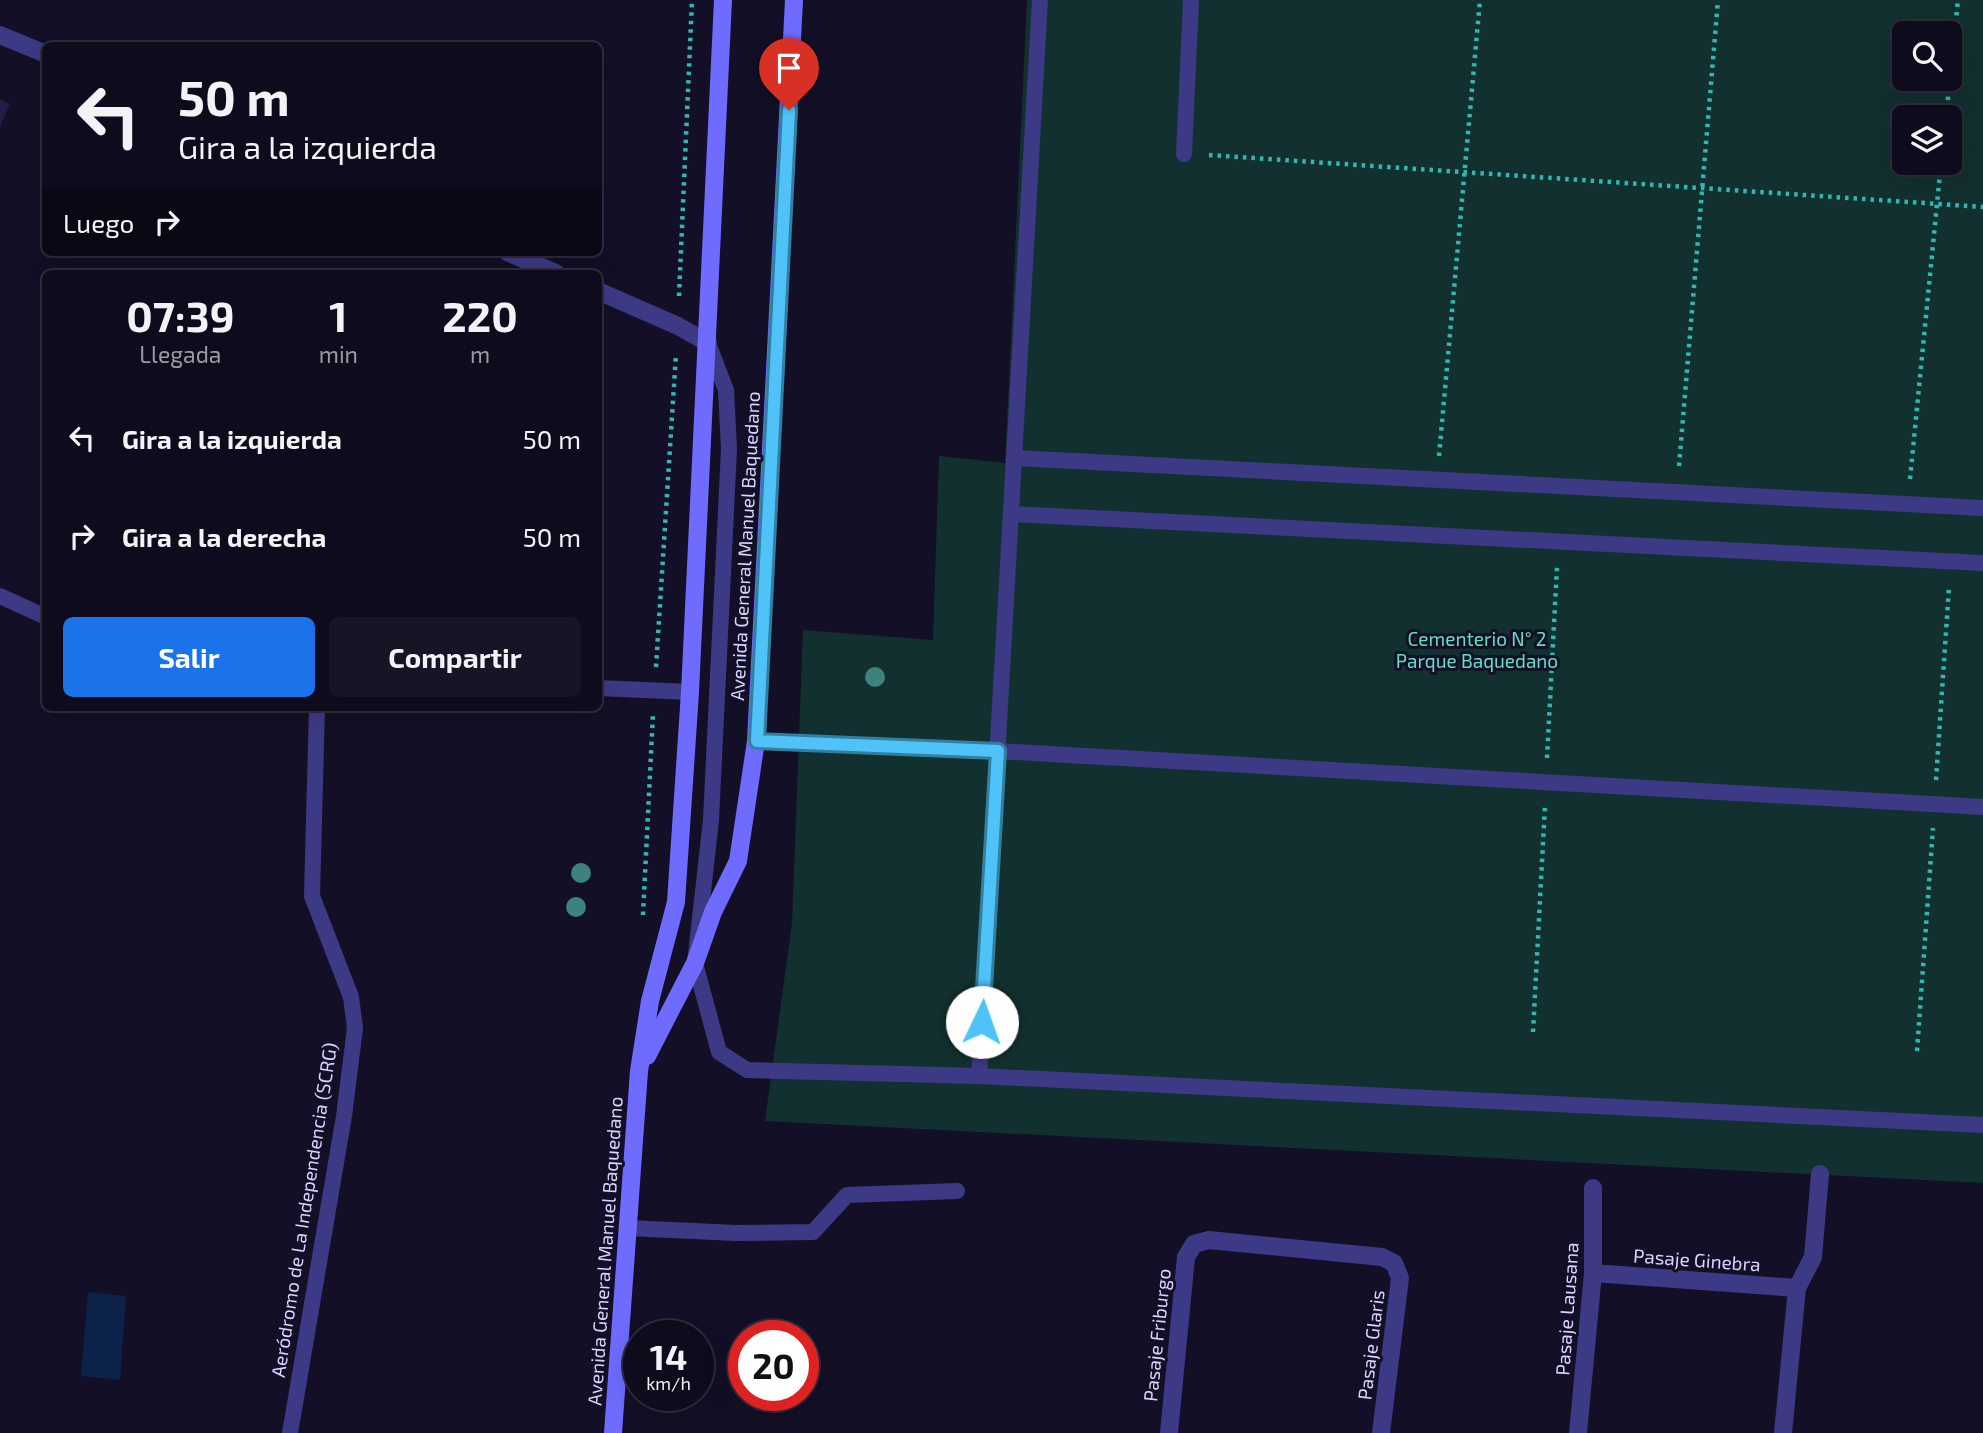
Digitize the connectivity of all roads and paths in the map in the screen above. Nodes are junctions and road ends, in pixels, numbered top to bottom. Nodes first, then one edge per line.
1 (723, 0) edge
2 (794, 0) edge
3 (1040, 0) edge
4 (1191, 0) edge
5 (1480, 0) edge
6 (1718, 0) edge
7 (1958, 0) edge
8 (0, 35) edge
9 (42, 52) edge
10 (1947, 105) edge
11 (1184, 154) joint
12 (1464, 172) junction
13 (1940, 175) edge
14 (1702, 188) junction
15 (1937, 204) junction
16 (1983, 207) edge
17 (516, 256) edge
18 (548, 270) edge
19 (602, 293) edge
20 (708, 343) junction
21 (1016, 458) junction
22 (1437, 480) junction
23 (1676, 492) junction
24 (1907, 504) junction
25 (1983, 508) edge
26 (1013, 514) junction
27 (1983, 563) edge
28 (0, 596) edge
29 (42, 615) edge
30 (602, 688) edge
31 (690, 691) junction
32 (317, 711) edge
33 (757, 741) junction
34 (998, 751) junction
35 (1983, 807) edge
36 (695, 963) junction
37 (639, 1071) junction
38 (979, 1076) junction
39 (1983, 1125) edge
40 (1820, 1174) dead end
41 (1593, 1188) dead end
42 (957, 1191) dead end
43 (628, 1228) junction
44 (1394, 1263) joint
45 (1592, 1273) junction
46 (1797, 1288) junction
47 (290, 1433) edge
48 (613, 1433) edge
49 (1169, 1433) edge
50 (1381, 1433) edge
51 (1578, 1433) edge
52 (1783, 1433) edge

1 - 20 main road, Avenida General Manuel Baquedano
2 - 33 main road, Avenida General Manuel Baquedano
3 - 21 lane
4 - 11 lane
5 - 12 path
6 - 14 path
7 - 10 path
8 - 9 street
11 - 12 path
12 - 14 path
12 - 22 path
13 - 15 path
14 - 15 path
14 - 23 path
15 - 16 path
15 - 24 path
17 - 18 street
19 - 20 street
20 - 31 main road, Avenida General Manuel Baquedano
20 - 36 lane
21 - 22 lane
21 - 26 lane
22 - 23 lane
23 - 24 lane
24 - 25 lane
26 - 27 lane
26 - 34 lane
28 - 29 lane
30 - 31 lane
31 - 37 main road, Avenida General Manuel Baquedano
32 - 47 lane, Aeródromo de La Independencia (SCRG)
33 - 34 lane
33 - 36 main road, Avenida General Manuel Baquedano
34 - 35 lane
34 - 38 lane
36 - 37 main road, Avenida General Manuel Baquedano
36 - 38 lane
37 - 43 main road, Avenida General Manuel Baquedano
38 - 39 lane
40 - 46 street
41 - 45 street, Pasaje Lausana
42 - 43 lane
43 - 48 main road, Avenida General Manuel Baquedano
44 - 49 street, Pasaje Friburgo
44 - 50 street, Pasaje Glaris
45 - 46 street, Pasaje Ginebra
45 - 51 street, Pasaje Lausana
46 - 52 street

